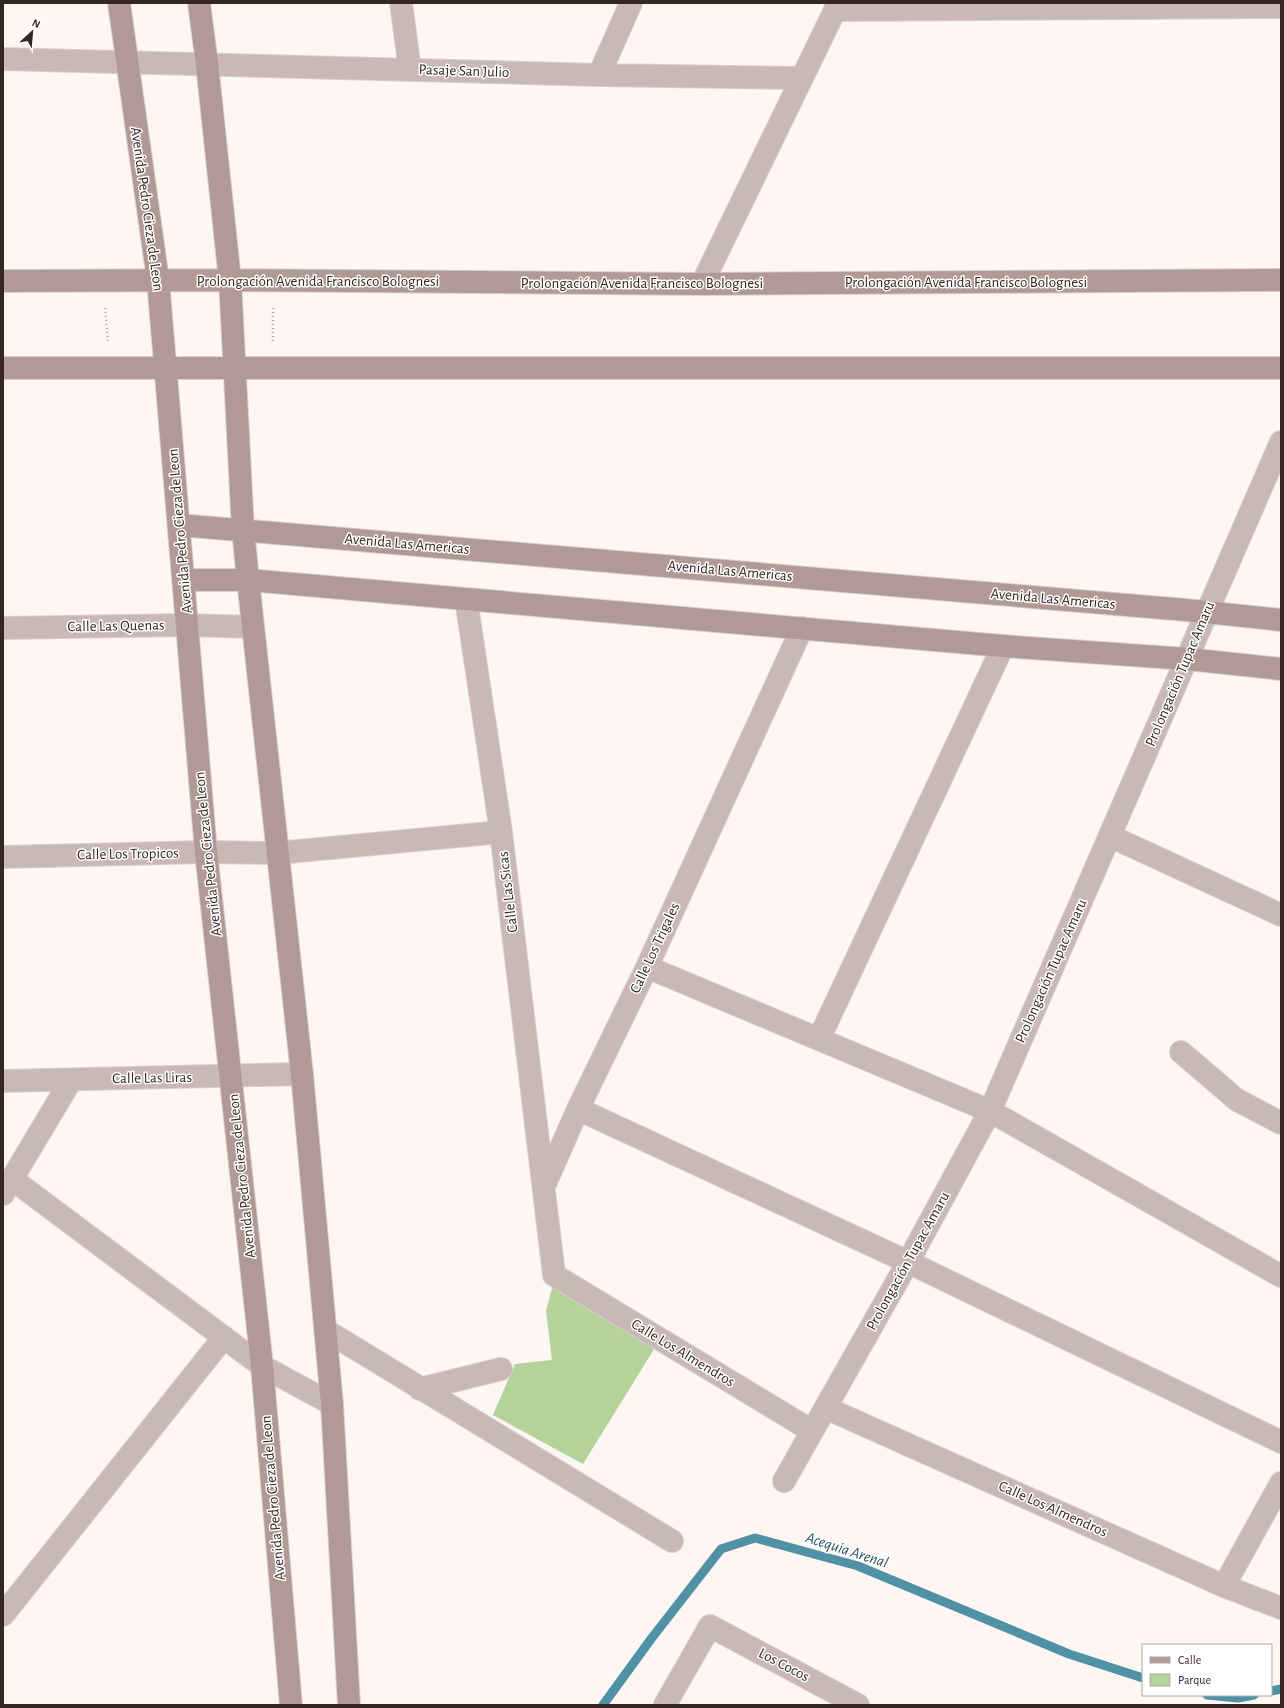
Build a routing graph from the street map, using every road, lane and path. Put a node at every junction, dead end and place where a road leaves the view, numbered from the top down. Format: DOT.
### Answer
graph roads {
  1 [pos="119,3"];
  2 [pos="199,3"];
  3 [pos="401,3"];
  4 [pos="631,3"];
  5 [pos="836,6"];
  6 [pos="1281,7"];
  7 [pos="3,58"];
  8 [pos="126,62"];
  9 [pos="207,64"];
  10 [pos="410,70"];
  11 [pos="599,75"];
  12 [pos="802,78"];
  13 [pos="158,280"];
  14 [pos="230,280"];
  15 [pos="1281,280"];
  16 [pos="3,281"];
  17 [pos="702,284"];
  18 [pos="273,301"];
  19 [pos="105,303"];
  20 [pos="108,342"];
  21 [pos="274,343"];
  22 [pos="166,367"];
  23 [pos="3,368"];
  24 [pos="234,368"];
  25 [pos="1281,368"];
  26 [pos="1281,442"];
  27 [pos="179,525"];
  28 [pos="243,530"];
  29 [pos="184,580"];
  30 [pos="248,580"];
  31 [pos="466,599"];
  32 [pos="1206,613"];
  33 [pos="1281,620"];
  34 [pos="187,625"];
  35 [pos="253,626"];
  36 [pos="3,628"];
  37 [pos="802,628"];
  38 [pos="1003,646"];
  39 [pos="1187,659"];
  40 [pos="1281,669"];
  41 [pos="501,832"];
  42 [pos="1110,836"];
  43 [pos="206,852"];
  44 [pos="278,853"];
  45 [pos="3,857"];
  46 [pos="1281,915"];
  47 [pos="647,967"];
  48 [pos="820,1039"];
  49 [pos="1182,1052"];
  50 [pos="302,1074"];
  51 [pos="231,1076"];
  52 [pos="72,1080"];
  53 [pos="3,1081"];
  54 [pos="578,1109"];
  55 [pos="990,1110"];
  56 [pos="1281,1123"];
  57 [pos="8,1186"];
  58 [pos="544,1186"];
  59 [pos="908,1262"];
  60 [pos="1281,1276"];
  61 [pos="325,1330"];
  62 [pos="224,1337"];
  63 [pos="262,1366"];
  64 [pos="501,1369"];
  65 [pos="420,1389"];
  66 [pos="332,1404"];
  67 [pos="826,1408"];
  68 [pos="812,1431"];
  69 [pos="1281,1442"];
  70 [pos="784,1481"];
  71 [pos="1281,1483"];
  72 [pos="672,1541"];
  73 [pos="1224,1586"];
  74 [pos="1281,1608"];
  75 [pos="3,1615"];
  76 [pos="291,1705"];
  77 [pos="349,1705"];
  78 [pos="665,1705"];
  79 [pos="858,1705"];
  1 -- 8 [label="street, Avenida Pedro Cieza de Leon"];
  2 -- 9 [label="street"];
  3 -- 10 [label="street"];
  4 -- 11 [label="street"];
  5 -- 6 [label="street"];
  5 -- 12 [label="street"];
  7 -- 8 [label="street, Pasaje San Julio"];
  8 -- 9 [label="street, Pasaje San Julio"];
  8 -- 13 [label="street, Avenida Pedro Cieza de Leon"];
  9 -- 10 [label="street, Pasaje San Julio"];
  9 -- 14 [label="street"];
  10 -- 11 [label="street, Pasaje San Julio"];
  11 -- 12 [label="street, Pasaje San Julio"];
  12 -- 17 [label="street"];
  13 -- 14 [label="street, Prolongación Avenida Francisco Bolognesi"];
  13 -- 16 [label="street, Prolongación Avenida Francisco Bolognesi"];
  13 -- 22 [label="street, Avenida Pedro Cieza de Leon"];
  14 -- 17 [label="street, Prolongación Avenida Francisco Bolognesi"];
  14 -- 24 [label="street"];
  15 -- 17 [label="street, Prolongación Avenida Francisco Bolognesi"];
  18 -- 21 [label="path"];
  19 -- 20 [label="path"];
  22 -- 23 [label="street"];
  22 -- 24 [label="street"];
  22 -- 27 [label="street, Avenida Pedro Cieza de Leon"];
  24 -- 25 [label="street"];
  24 -- 28 [label="street"];
  26 -- 32 [label="street, Prolongación Tupac Amaru"];
  27 -- 28 [label="street, Avenida Las Americas"];
  27 -- 29 [label="street, Avenida Pedro Cieza de Leon"];
  28 -- 30 [label="street"];
  28 -- 32 [label="street, Avenida Las Americas"];
  29 -- 30 [label="street"];
  29 -- 34 [label="street, Avenida Pedro Cieza de Leon"];
  30 -- 31 [label="street"];
  30 -- 35 [label="street"];
  31 -- 37 [label="street"];
  31 -- 41 [label="street, Calle Las Sicas"];
  32 -- 33 [label="street, Avenida Las Americas"];
  32 -- 39 [label="street, Prolongación Tupac Amaru"];
  34 -- 35 [label="street, Calle Las Quenas"];
  34 -- 36 [label="street, Calle Las Quenas"];
  34 -- 43 [label="street, Avenida Pedro Cieza de Leon"];
  35 -- 44 [label="street"];
  37 -- 38 [label="street"];
  37 -- 47 [label="street, Calle Los Trigales"];
  38 -- 39 [label="street"];
  38 -- 48 [label="street"];
  39 -- 40 [label="street"];
  39 -- 42 [label="street, Prolongación Tupac Amaru"];
  41 -- 44 [label="street, Calle Los Tropicos"];
  41 -- 58 [label="street, Calle Las Sicas"];
  42 -- 46 [label="street"];
  42 -- 55 [label="street, Prolongación Tupac Amaru"];
  43 -- 44 [label="street, Calle Los Tropicos"];
  43 -- 45 [label="street, Calle Los Tropicos"];
  43 -- 51 [label="street, Avenida Pedro Cieza de Leon"];
  44 -- 50 [label="street"];
  47 -- 48 [label="street"];
  47 -- 54 [label="street, Calle Los Trigales"];
  48 -- 55 [label="street"];
  49 -- 56 [label="street"];
  50 -- 51 [label="street, Calle Las Liras"];
  50 -- 61 [label="street"];
  51 -- 52 [label="street, Calle Las Liras"];
  51 -- 63 [label="street, Avenida Pedro Cieza de Leon"];
  52 -- 53 [label="street, Calle Las Liras"];
  52 -- 57 [label="street"];
  54 -- 58 [label="street, Calle Los Trigales"];
  54 -- 59 [label="street"];
  55 -- 59 [label="street, Prolongación Tupac Amaru"];
  55 -- 60 [label="street"];
  57 -- 62 [label="street"];
  58 -- 68 [label="street, Calle Los Almendros"];
  59 -- 67 [label="street, Prolongación Tupac Amaru"];
  59 -- 69 [label="street"];
  61 -- 65 [label="street"];
  61 -- 66 [label="street"];
  62 -- 63 [label="street"];
  62 -- 75 [label="street"];
  63 -- 66 [label="street"];
  63 -- 76 [label="street, Avenida Pedro Cieza de Leon"];
  64 -- 65 [label="street"];
  65 -- 72 [label="street"];
  66 -- 77 [label="street"];
  67 -- 68 [label="street, Prolongación Tupac Amaru"];
  67 -- 73 [label="street, Calle Los Almendros"];
  68 -- 70 [label="street, Prolongación Tupac Amaru"];
  71 -- 73 [label="street"];
  73 -- 74 [label="street, Calle Los Almendros"];
  78 -- 79 [label="street, Los Cocos"];
}
